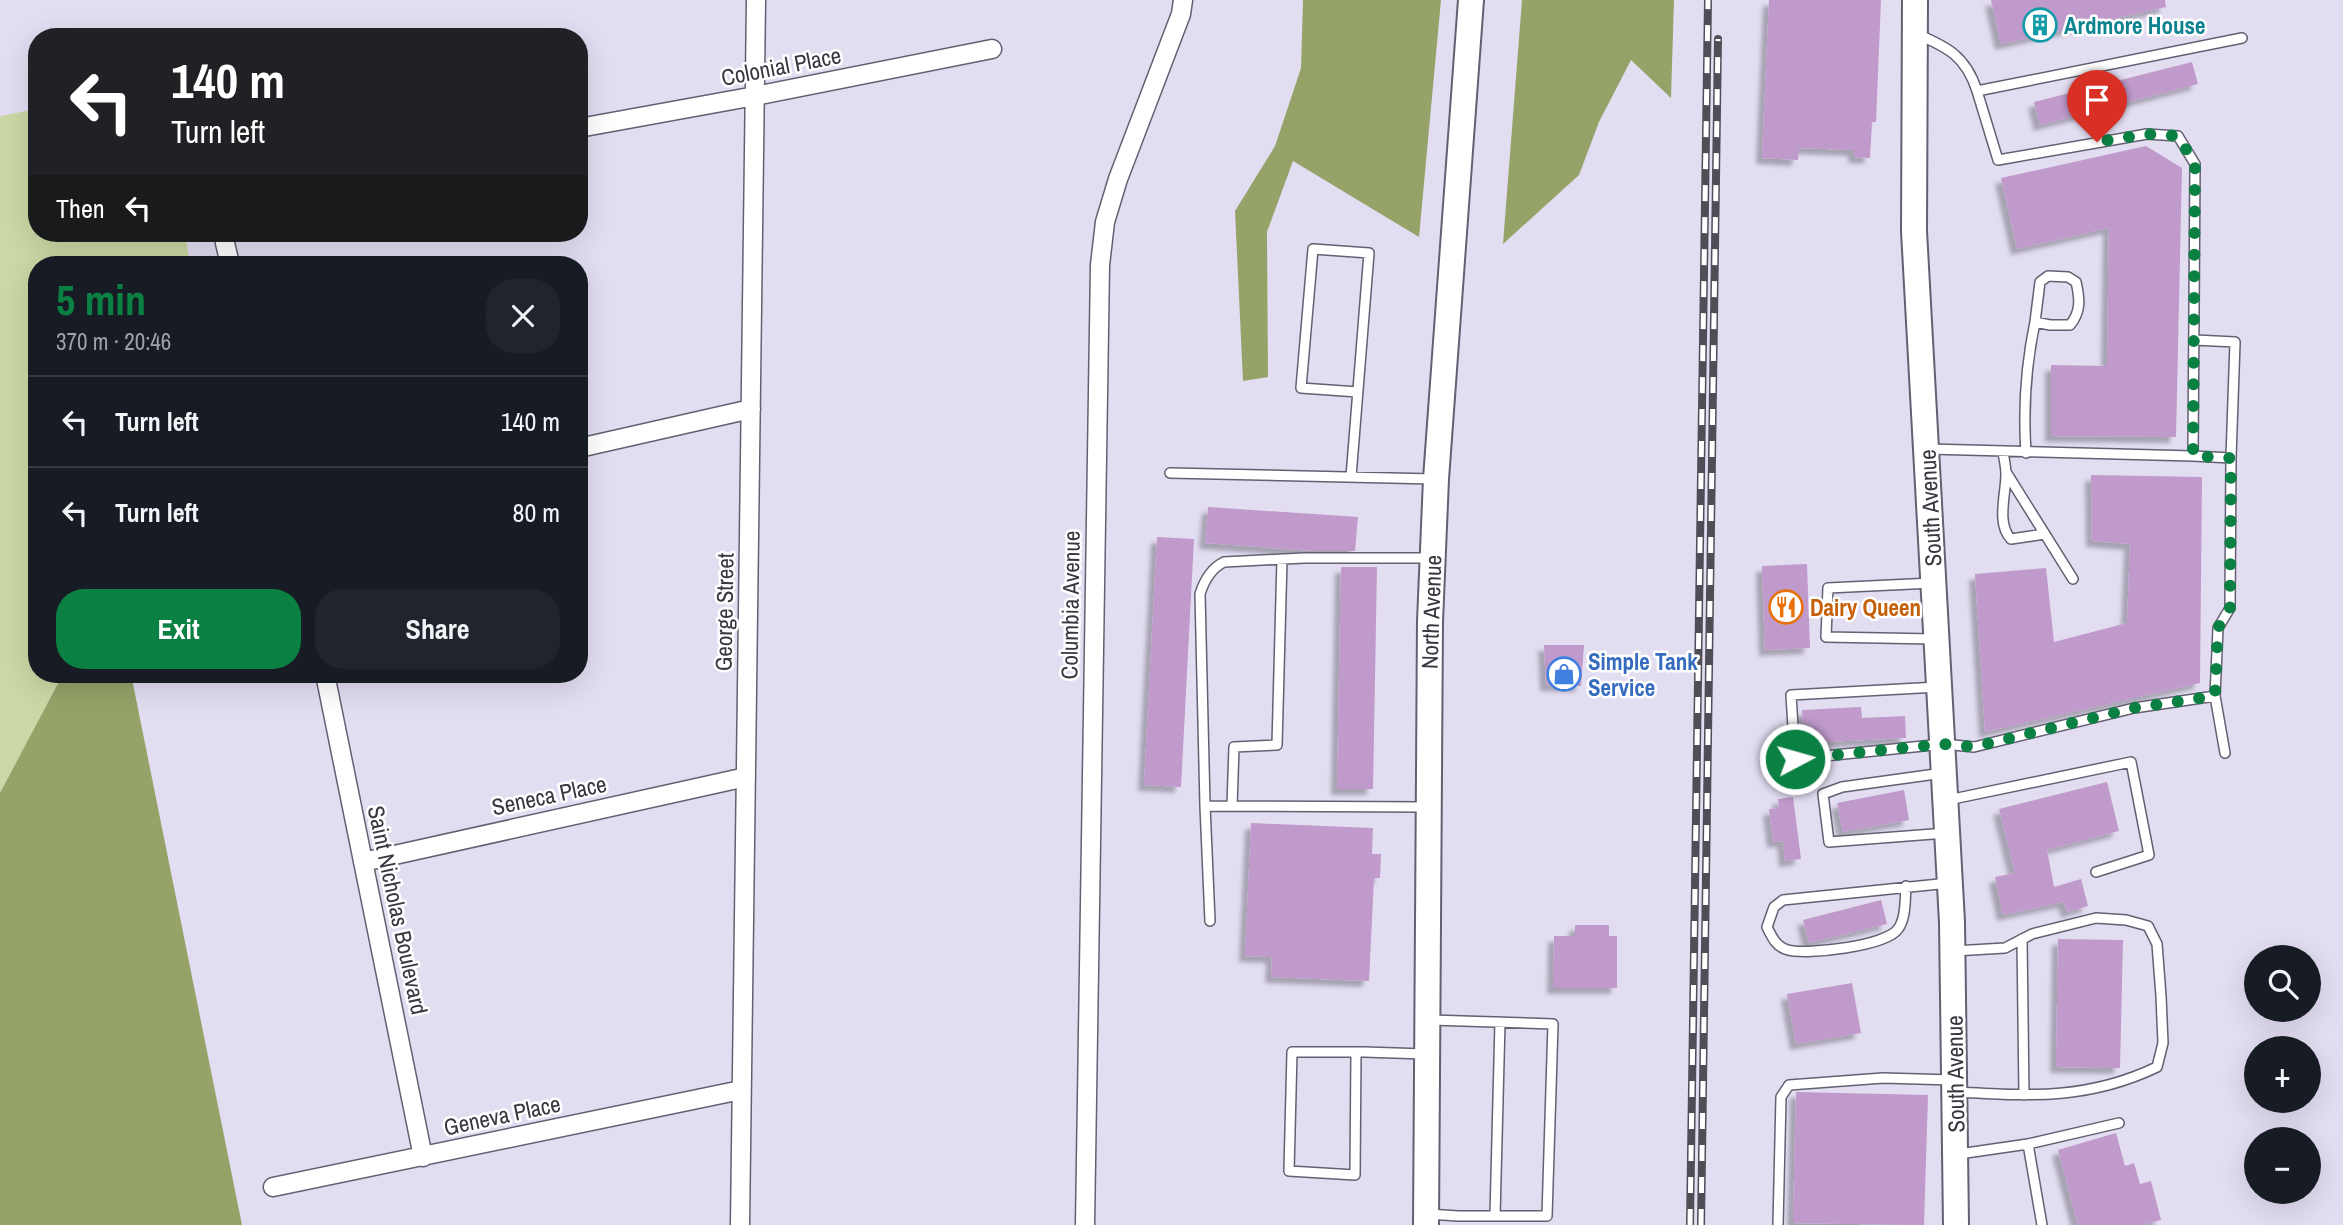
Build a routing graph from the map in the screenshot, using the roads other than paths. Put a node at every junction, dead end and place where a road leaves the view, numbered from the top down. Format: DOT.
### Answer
graph roads {
  1 [pos="756,0"];
  2 [pos="1183,0"];
  3 [pos="1471,0"];
  4 [pos="1915,0"];
  5 [pos="1915,34"];
  6 [pos="2242,38"];
  7 [pos="992,49"];
  8 [pos="1977,91"];
  9 [pos="755,96"];
  10 [pos="588,126"];
  11 [pos="2035,322"];
  12 [pos="2195,340"];
  13 [pos="1358,392"];
  14 [pos="751,409"];
  15 [pos="588,446"];
  16 [pos="1926,449"];
  17 [pos="2003,452"];
  18 [pos="2026,453"];
  19 [pos="2193,456"];
  20 [pos="2231,458"];
  21 [pos="2006,472"];
  22 [pos="1170,473"];
  23 [pos="1351,477"];
  24 [pos="1436,479"];
  25 [pos="2045,534"];
  26 [pos="1432,558"];
  27 [pos="1282,559"];
  28 [pos="2073,579"];
  29 [pos="1934,583"];
  30 [pos="1937,639"];
  31 [pos="327,683"];
  32 [pos="1940,687"];
  33 [pos="2215,696"];
  34 [pos="1943,744"];
  35 [pos="2225,753"];
  36 [pos="1944,773"];
  37 [pos="746,777"];
  38 [pos="1946,801"];
  39 [pos="1205,806"];
  40 [pos="1233,806"];
  41 [pos="1429,807"];
  42 [pos="1947,833"];
  43 [pos="363,862"];
  44 [pos="2096,872"];
  45 [pos="1950,883"];
  46 [pos="1906,887"];
  47 [pos="1210,921"];
  48 [pos="2022,939"];
  49 [pos="1953,951"];
  50 [pos="1427,1020"];
  51 [pos="1500,1022"];
  52 [pos="1356,1052"];
  53 [pos="1427,1055"];
  54 [pos="1955,1086"];
  55 [pos="741,1090"];
  56 [pos="2024,1095"];
  57 [pos="2119,1123"];
  58 [pos="2028,1144"];
  59 [pos="1956,1154"];
  60 [pos="423,1157"];
  61 [pos="273,1187"];
  62 [pos="1495,1216"];
  63 [pos="1426,1219"];
  64 [pos="740,1225"];
  65 [pos="1085,1225"];
  66 [pos="1778,1225"];
  67 [pos="1956,1225"];
  68 [pos="2042,1225"];
  1 -- 9 [label="street, George Street"];
  2 -- 65 [label="street, Columbia Avenue"];
  3 -- 24 [label="main road, North Avenue"];
  4 -- 5 [label="main road, South Avenue"];
  5 -- 8 [label="lane"];
  5 -- 16 [label="main road, South Avenue"];
  6 -- 8 [label="lane"];
  7 -- 9 [label="street, Colonial Place"];
  8 -- 12 [label="lane"];
  9 -- 10 [label="street, Colonial Place"];
  9 -- 14 [label="street, George Street"];
  11 -- 11 [label="lane"];
  11 -- 18 [label="lane"];
  12 -- 19 [label="lane"];
  12 -- 20 [label="lane"];
  13 -- 13 [label="lane"];
  13 -- 23 [label="lane"];
  14 -- 15 [label="street"];
  14 -- 37 [label="street, George Street"];
  16 -- 17 [label="lane"];
  16 -- 29 [label="main road, South Avenue"];
  17 -- 18 [label="lane"];
  17 -- 21 [label="lane"];
  18 -- 19 [label="lane"];
  19 -- 20 [label="lane"];
  20 -- 33 [label="lane"];
  21 -- 25 [label="lane"];
  21 -- 25 [label="lane"];
  22 -- 23 [label="lane"];
  23 -- 24 [label="lane"];
  24 -- 26 [label="main road, North Avenue"];
  25 -- 28 [label="lane"];
  26 -- 27 [label="lane"];
  26 -- 41 [label="main road, North Avenue"];
  27 -- 39 [label="lane"];
  27 -- 40 [label="lane"];
  29 -- 30 [label="main road, South Avenue"];
  29 -- 30 [label="lane"];
  30 -- 32 [label="main road, South Avenue"];
  31 -- 43 [label="street, Saint Nicholas Boulevard"];
  32 -- 34 [label="main road, South Avenue"];
  32 -- 34 [label="lane"];
  33 -- 34 [label="lane"];
  33 -- 35 [label="lane"];
  34 -- 36 [label="main road, South Avenue"];
  36 -- 38 [label="main road, South Avenue"];
  36 -- 42 [label="lane"];
  37 -- 43 [label="street, Seneca Place"];
  37 -- 55 [label="street, George Street"];
  38 -- 42 [label="main road, South Avenue"];
  38 -- 44 [label="lane"];
  39 -- 40 [label="lane"];
  39 -- 47 [label="lane"];
  40 -- 41 [label="lane"];
  41 -- 50 [label="main road, North Avenue"];
  42 -- 45 [label="main road, South Avenue"];
  43 -- 60 [label="street, Saint Nicholas Boulevard"];
  45 -- 46 [label="lane"];
  45 -- 49 [label="main road, South Avenue"];
  46 -- 46 [label="lane"];
  48 -- 49 [label="lane"];
  48 -- 56 [label="lane"];
  48 -- 56 [label="lane"];
  49 -- 54 [label="main road, South Avenue"];
  50 -- 51 [label="lane"];
  50 -- 53 [label="main road, North Avenue"];
  51 -- 62 [label="lane"];
  51 -- 62 [label="lane"];
  52 -- 52 [label="lane"];
  52 -- 53 [label="lane"];
  53 -- 63 [label="main road, North Avenue"];
  54 -- 56 [label="lane"];
  54 -- 59 [label="main road, South Avenue"];
  54 -- 66 [label="lane"];
  55 -- 60 [label="street, Geneva Place"];
  55 -- 64 [label="street, George Street"];
  57 -- 58 [label="lane"];
  58 -- 59 [label="lane"];
  58 -- 68 [label="lane"];
  59 -- 67 [label="main road, South Avenue"];
  60 -- 61 [label="street, Geneva Place"];
  62 -- 63 [label="lane"];
}
